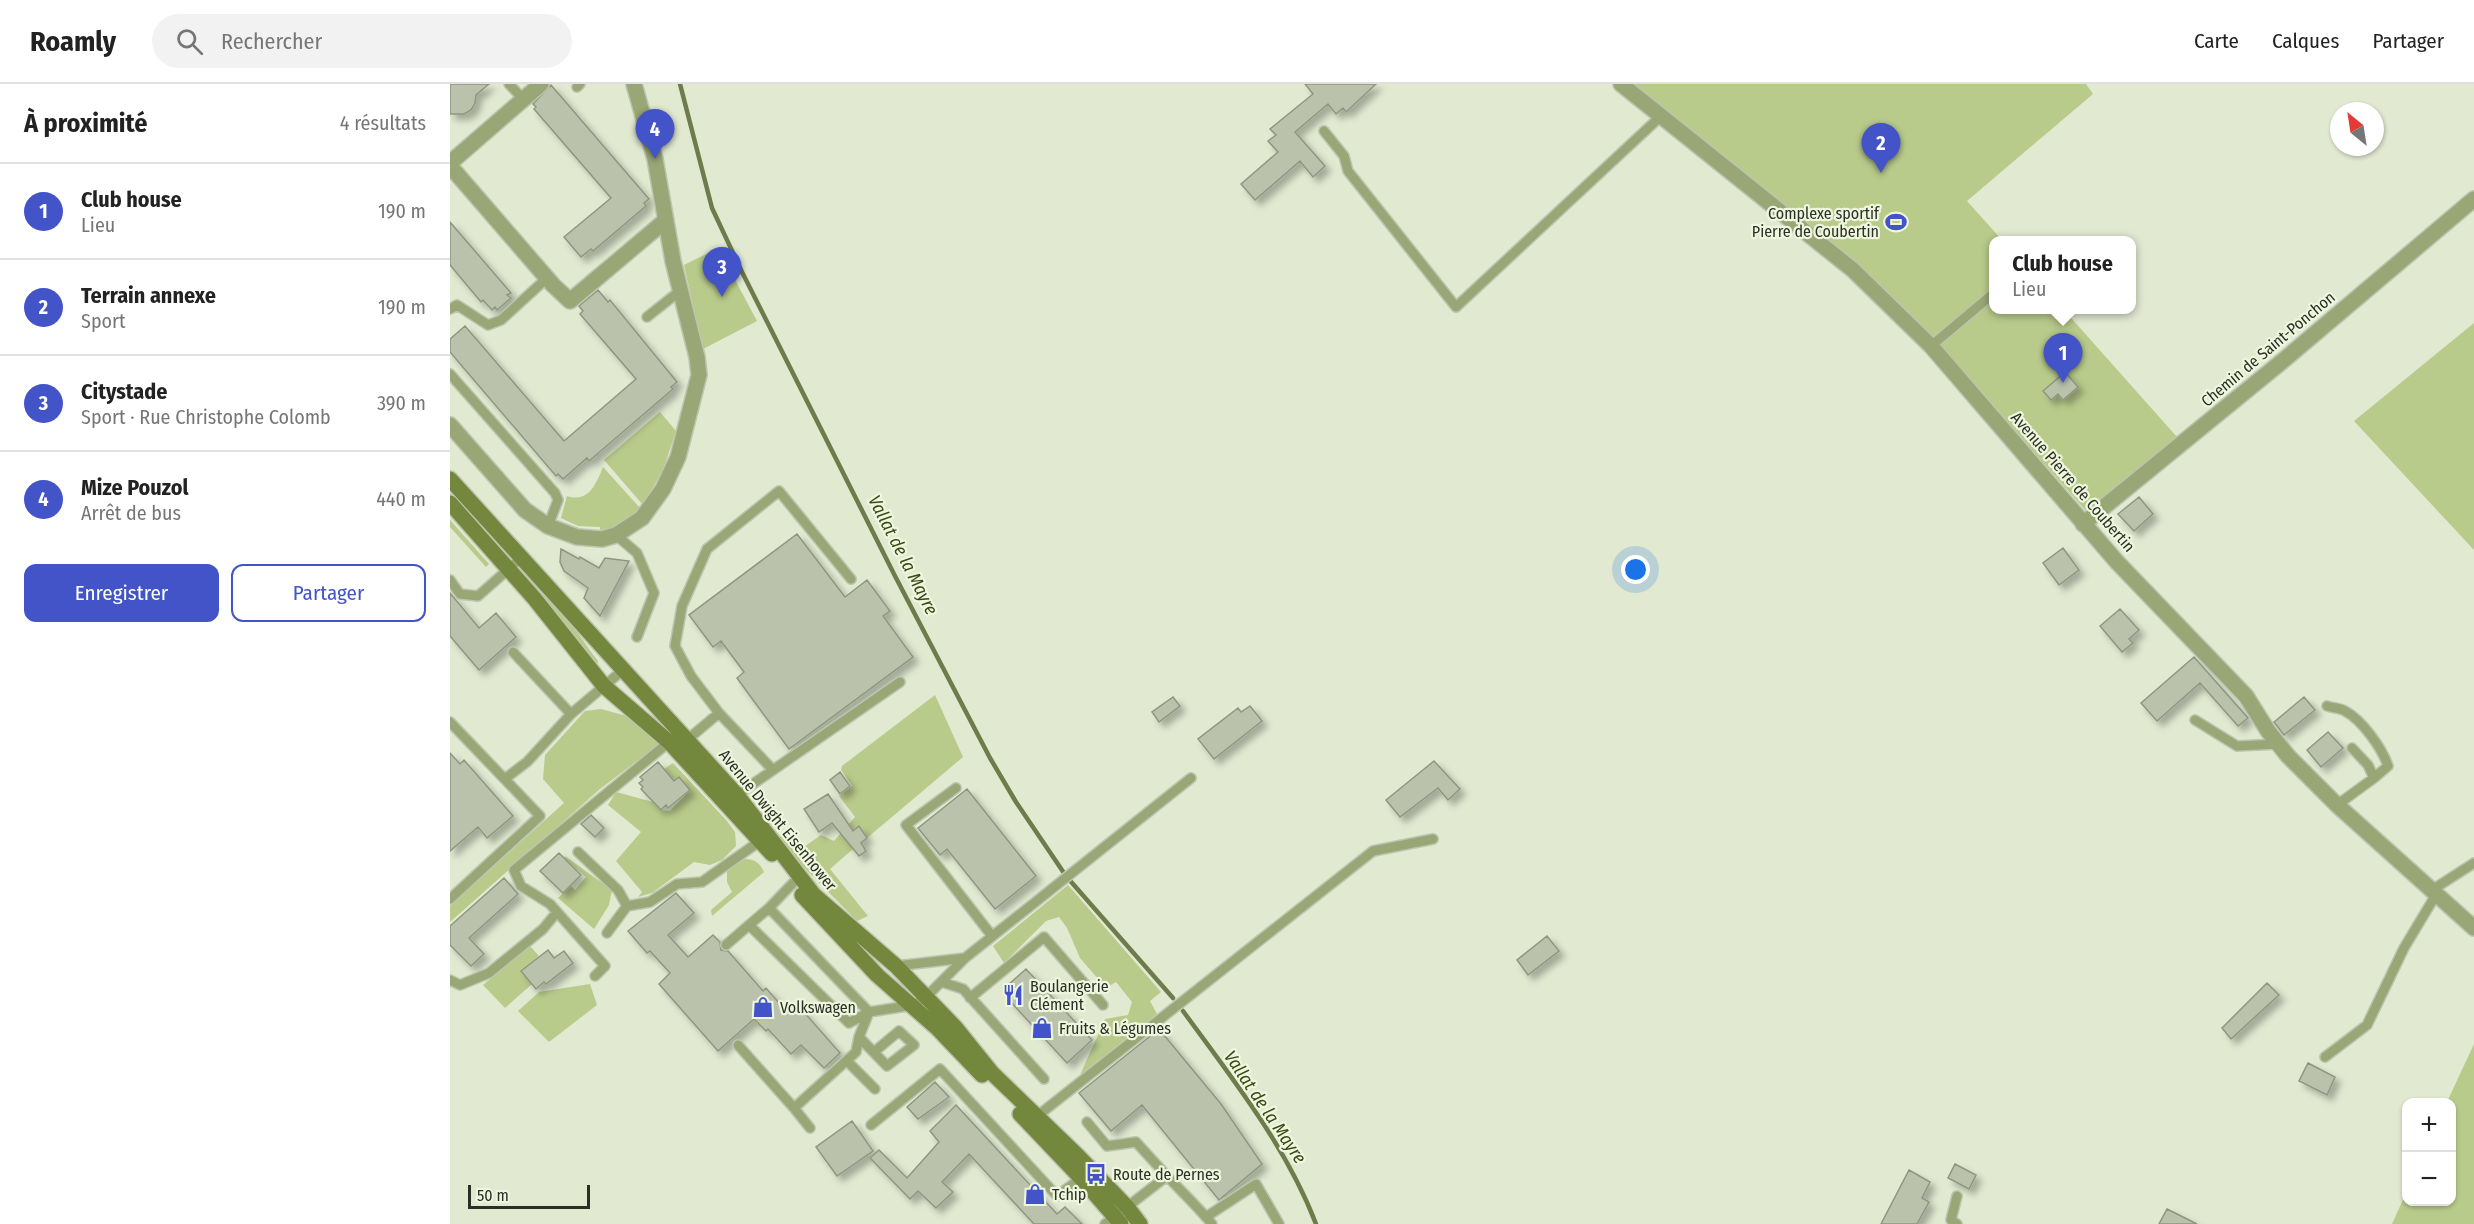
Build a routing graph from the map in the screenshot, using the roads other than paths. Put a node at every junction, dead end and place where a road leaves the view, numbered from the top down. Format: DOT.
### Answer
graph roads {
  1 [pos="508,84"];
  2 [pos="541,84"];
  3 [pos="634,84"];
  4 [pos="1621,84"];
  5 [pos="523,99"];
  6 [pos="1661,116"];
  7 [pos="1324,131"];
  8 [pos="450,164"];
  9 [pos="2473,202"];
  10 [pos="666,220"];
  11 [pos="547,278"];
  12 [pos="681,290"];
  13 [pos="1989,297"];
  14 [pos="450,309"];
  15 [pos="647,317"];
  16 [pos="1930,346"];
  17 [pos="450,374"];
  18 [pos="450,425"];
  19 [pos="450,479"];
  20 [pos="450,503"];
  21 [pos="2083,524"];
  22 [pos="548,526"];
  23 [pos="616,535"];
  24 [pos="521,558"];
  25 [pos="508,569"];
  26 [pos="850,579"];
  27 [pos="450,580"];
  28 [pos="637,637"];
  29 [pos="513,652"];
  30 [pos="623,670"];
  31 [pos="900,682"];
  32 [pos="604,686"];
  33 [pos="2327,706"];
  34 [pos="719,713"];
  35 [pos="571,714"];
  36 [pos="2195,720"];
  37 [pos="450,722"];
  38 [pos="687,740"];
  39 [pos="669,742"];
  40 [pos="2279,744"];
  41 [pos="2352,748"];
  42 [pos="773,770"];
  43 [pos="506,778"];
  44 [pos="1191,778"];
  45 [pos="2374,778"];
  46 [pos="956,788"];
  47 [pos="737,795"];
  48 [pos="2337,805"];
  49 [pos="1433,839"];
  50 [pos="760,841"];
  51 [pos="578,852"];
  52 [pos="2474,862"];
  53 [pos="793,883"];
  54 [pos="2432,890"];
  55 [pos="450,899"];
  56 [pos="627,906"];
  57 [pos="769,908"];
  58 [pos="557,912"];
  59 [pos="749,925"];
  60 [pos="2474,928"];
  61 [pos="607,933"];
  62 [pos="992,936"];
  63 [pos="726,945"];
  64 [pos="965,958"];
  65 [pos="896,966"];
  66 [pos="595,976"];
  67 [pos="450,980"];
  68 [pos="942,982"];
  69 [pos="970,998"];
  70 [pos="920,1001"];
  71 [pos="1103,1005"];
  72 [pos="869,1012"];
  73 [pos="859,1037"];
  74 [pos="738,1045"];
  75 [pos="874,1052"];
  76 [pos="2325,1057"];
  77 [pos="847,1061"];
  78 [pos="1044,1079"];
  79 [pos="875,1089"];
  80 [pos="794,1108"];
  81 [pos="1036,1117"];
  82 [pos="1087,1122"];
  83 [pos="871,1125"];
  84 [pos="810,1128"];
  85 [pos="1167,1176"];
  86 [pos="1081,1178"];
  87 [pos="1957,1196"];
  88 [pos="1117,1218"];
  89 [pos="1209,1220"];
  90 [pos="1140,1224"];
  91 [pos="1279,1224"];
  92 [pos="1957,1224"];
  1 -- 5 [label="lane"];
  2 -- 5 [label="street"];
  3 -- 10 [label="street"];
  4 -- 6 [label="street, Avenue Pierre de Coubertin"];
  5 -- 8 [label="street"];
  6 -- 7 [label="lane"];
  6 -- 16 [label="street, Avenue Pierre de Coubertin"];
  8 -- 11 [label="street"];
  9 -- 21 [label="street, Chemin de Saint-Ponchon"];
  10 -- 11 [label="street"];
  10 -- 12 [label="street"];
  11 -- 14 [label="lane"];
  12 -- 15 [label="lane"];
  12 -- 23 [label="street"];
  13 -- 16 [label="lane"];
  16 -- 21 [label="street, Avenue Pierre de Coubertin"];
  17 -- 22 [label="lane"];
  18 -- 22 [label="street"];
  19 -- 24 [label="main road, Avenue Dwight Eisenhower"];
  20 -- 25 [label="main road, Avenue Dwight Eisenhower"];
  21 -- 40 [label="street, Avenue Pierre de Coubertin"];
  22 -- 23 [label="street"];
  23 -- 28 [label="lane"];
  24 -- 25 [label="lane"];
  24 -- 30 [label="main road, Avenue Dwight Eisenhower"];
  25 -- 27 [label="lane"];
  25 -- 32 [label="main road, Avenue Dwight Eisenhower"];
  26 -- 34 [label="lane"];
  29 -- 35 [label="lane"];
  30 -- 32 [label="lane"];
  30 -- 38 [label="main road, Avenue Dwight Eisenhower"];
  31 -- 42 [label="lane"];
  32 -- 35 [label="lane"];
  32 -- 39 [label="main road, Avenue Dwight Eisenhower"];
  33 -- 45 [label="lane"];
  34 -- 38 [label="lane"];
  34 -- 42 [label="lane"];
  35 -- 43 [label="lane"];
  36 -- 40 [label="lane"];
  37 -- 43 [label="lane"];
  38 -- 47 [label="main road, Avenue Dwight Eisenhower"];
  39 -- 50 [label="main road, Avenue Dwight Eisenhower"];
  39 -- 58 [label="lane"];
  40 -- 48 [label="street, Avenue Pierre de Coubertin"];
  41 -- 45 [label="lane"];
  42 -- 47 [label="lane"];
  43 -- 55 [label="lane"];
  44 -- 62 [label="lane"];
  45 -- 48 [label="lane"];
  46 -- 62 [label="lane"];
  47 -- 65 [label="main road, Avenue Dwight Eisenhower"];
  48 -- 54 [label="street, Avenue Pierre de Coubertin"];
  49 -- 81 [label="lane"];
  50 -- 53 [label="main road, Avenue Dwight Eisenhower"];
  50 -- 56 [label="lane"];
  51 -- 56 [label="lane"];
  52 -- 54 [label="lane"];
  53 -- 57 [label="lane"];
  53 -- 70 [label="main road, Avenue Dwight Eisenhower"];
  54 -- 60 [label="street, Avenue Pierre de Coubertin"];
  54 -- 76 [label="lane"];
  56 -- 61 [label="lane"];
  57 -- 59 [label="lane"];
  57 -- 72 [label="lane"];
  58 -- 66 [label="lane"];
  58 -- 67 [label="lane"];
  59 -- 63 [label="lane"];
  59 -- 72 [label="lane"];
  62 -- 64 [label="lane"];
  64 -- 65 [label="lane"];
  64 -- 68 [label="lane"];
  65 -- 70 [label="main road, Avenue Dwight Eisenhower"];
  68 -- 69 [label="lane"];
  68 -- 70 [label="lane"];
  69 -- 71 [label="lane"];
  69 -- 78 [label="lane"];
  70 -- 72 [label="lane"];
  70 -- 81 [label="main road, Avenue Dwight Eisenhower"];
  70 -- 86 [label="main road, Avenue Dwight Eisenhower"];
  72 -- 73 [label="lane"];
  73 -- 75 [label="lane"];
  73 -- 77 [label="lane"];
  74 -- 80 [label="lane"];
  77 -- 79 [label="lane"];
  77 -- 80 [label="lane"];
  80 -- 84 [label="lane"];
  81 -- 88 [label="main road, Avenue Dwight Eisenhower"];
  82 -- 85 [label="lane"];
  83 -- 86 [label="lane"];
  85 -- 88 [label="lane"];
  85 -- 89 [label="lane"];
  86 -- 88 [label="main road, Avenue Dwight Eisenhower"];
  87 -- 92 [label="lane"];
  88 -- 90 [label="main road, Avenue Dwight Eisenhower"];
  89 -- 91 [label="lane"];
}
